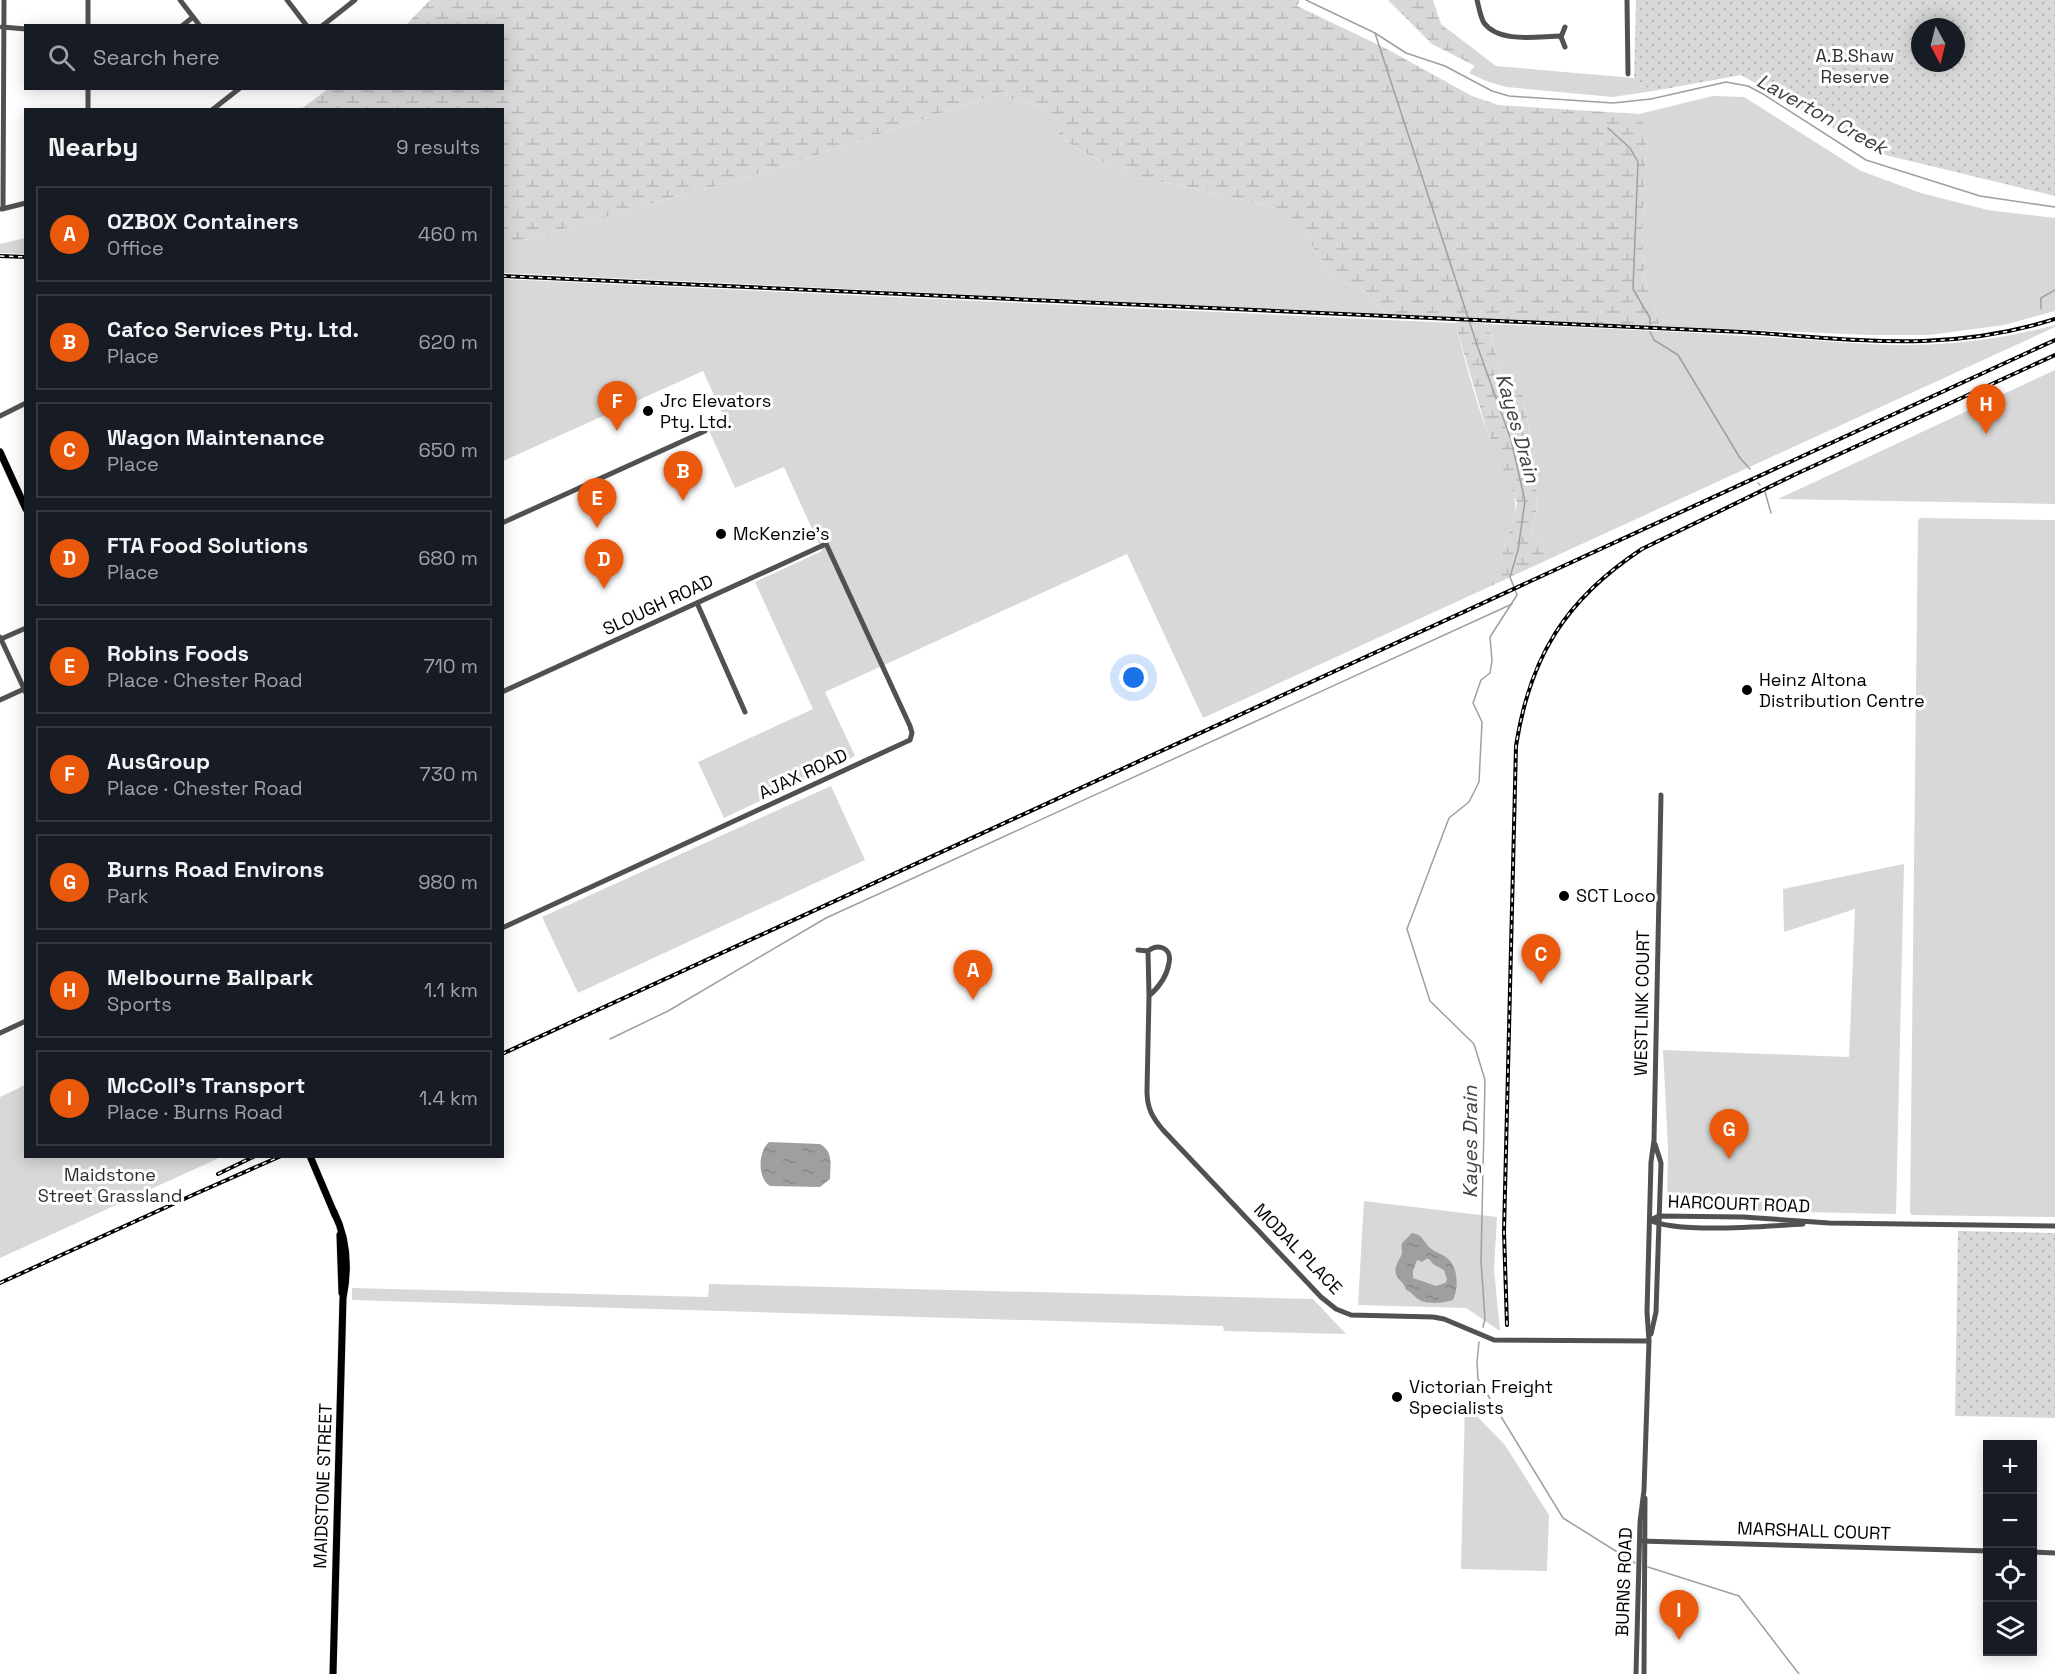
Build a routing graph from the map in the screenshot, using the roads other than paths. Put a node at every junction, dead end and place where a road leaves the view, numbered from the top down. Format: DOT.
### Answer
graph roads {
  1 [pos="4,0"];
  2 [pos="88,0"];
  3 [pos="180,0"];
  4 [pos="287,0"];
  5 [pos="355,0"];
  6 [pos="1477,0"];
  7 [pos="1627,0"];
  8 [pos="194,17"];
  9 [pos="88,24"];
  10 [pos="185,24"];
  11 [pos="199,24"];
  12 [pos="305,24"];
  13 [pos="325,24"];
  14 [pos="2,27"];
  15 [pos="1565,27"];
  16 [pos="24,29"];
  17 [pos="1562,36"];
  18 [pos="1565,47"];
  19 [pos="1628,74"];
  20 [pos="88,90"];
  21 [pos="237,90"];
  22 [pos="88,108"];
  23 [pos="215,108"];
  24 [pos="24,203"];
  25 [pos="1,209"];
  26 [pos="24,404"];
  27 [pos="2,413"];
  28 [pos="705,431"];
  29 [pos="0,454"];
  30 [pos="24,505"];
  31 [pos="504,522"];
  32 [pos="822,535"];
  33 [pos="826,544"];
  34 [pos="697,603"];
  35 [pos="24,629"];
  36 [pos="1,638"];
  37 [pos="24,689"];
  38 [pos="24,691"];
  39 [pos="504,691"];
  40 [pos="0,700"];
  41 [pos="744,711"];
  42 [pos="1661,795"];
  43 [pos="504,927"];
  44 [pos="1138,950"];
  45 [pos="1148,951"];
  46 [pos="1149,996"];
  47 [pos="24,1022"];
  48 [pos="0,1033"];
  49 [pos="1654,1140"];
  50 [pos="311,1158"];
  51 [pos="1659,1216"];
  52 [pos="1650,1220"];
  53 [pos="1829,1222"];
  54 [pos="1659,1225"];
  55 [pos="2055,1226"];
  56 [pos="1649,1341"];
  57 [pos="1643,1541"];
  58 [pos="1983,1551"];
  59 [pos="2037,1552"];
  60 [pos="2055,1552"];
  61 [pos="1640,1658"];
  62 [pos="333,1674"];
  63 [pos="1636,1674"];
  64 [pos="1644,1674"];
  1 -- 14 [label="street"];
  2 -- 9 [label="street"];
  3 -- 8 [label="street"];
  4 -- 12 [label="street"];
  5 -- 13 [label="street"];
  6 -- 17 [label="street"];
  7 -- 19 [label="street"];
  8 -- 10 [label="street"];
  8 -- 11 [label="street"];
  14 -- 16 [label="street"];
  14 -- 25 [label="street"];
  15 -- 17 [label="street"];
  17 -- 18 [label="street"];
  20 -- 22 [label="street"];
  21 -- 23 [label="street"];
  24 -- 25 [label="street"];
  26 -- 27 [label="street"];
  28 -- 31 [label="street"];
  29 -- 30 [label="main road"];
  32 -- 33 [label="street, AJAX ROAD"];
  33 -- 34 [label="street, SLOUGH ROAD"];
  33 -- 43 [label="street, AJAX ROAD"];
  34 -- 39 [label="street, SLOUGH ROAD"];
  34 -- 41 [label="street"];
  35 -- 36 [label="street"];
  36 -- 37 [label="street"];
  38 -- 40 [label="street"];
  42 -- 49 [label="street, WESTLINK COURT"];
  44 -- 45 [label="street"];
  45 -- 46 [label="street, MODAL PLACE"];
  45 -- 46 [label="street"];
  46 -- 56 [label="street, MODAL PLACE"];
  47 -- 48 [label="street"];
  49 -- 51 [label="street, WESTLINK COURT"];
  49 -- 52 [label="street, WESTLINK COURT"];
  50 -- 62 [label="main road, MAIDSTONE STREET"];
  51 -- 52 [label="street, HARCOURT ROAD"];
  51 -- 53 [label="street, HARCOURT ROAD"];
  51 -- 54 [label="street, BURNS ROAD"];
  52 -- 54 [label="street, HARCOURT ROAD"];
  52 -- 56 [label="street, BURNS ROAD"];
  53 -- 54 [label="street, HARCOURT ROAD"];
  53 -- 55 [label="street, HARCOURT ROAD"];
  54 -- 56 [label="street, BURNS ROAD"];
  56 -- 57 [label="street, BURNS ROAD"];
  57 -- 58 [label="street, MARSHALL COURT"];
  57 -- 61 [label="street, BURNS ROAD"];
  59 -- 60 [label="street"];
  61 -- 63 [label="street, BURNS ROAD"];
  61 -- 64 [label="street, BURNS ROAD"];
}
